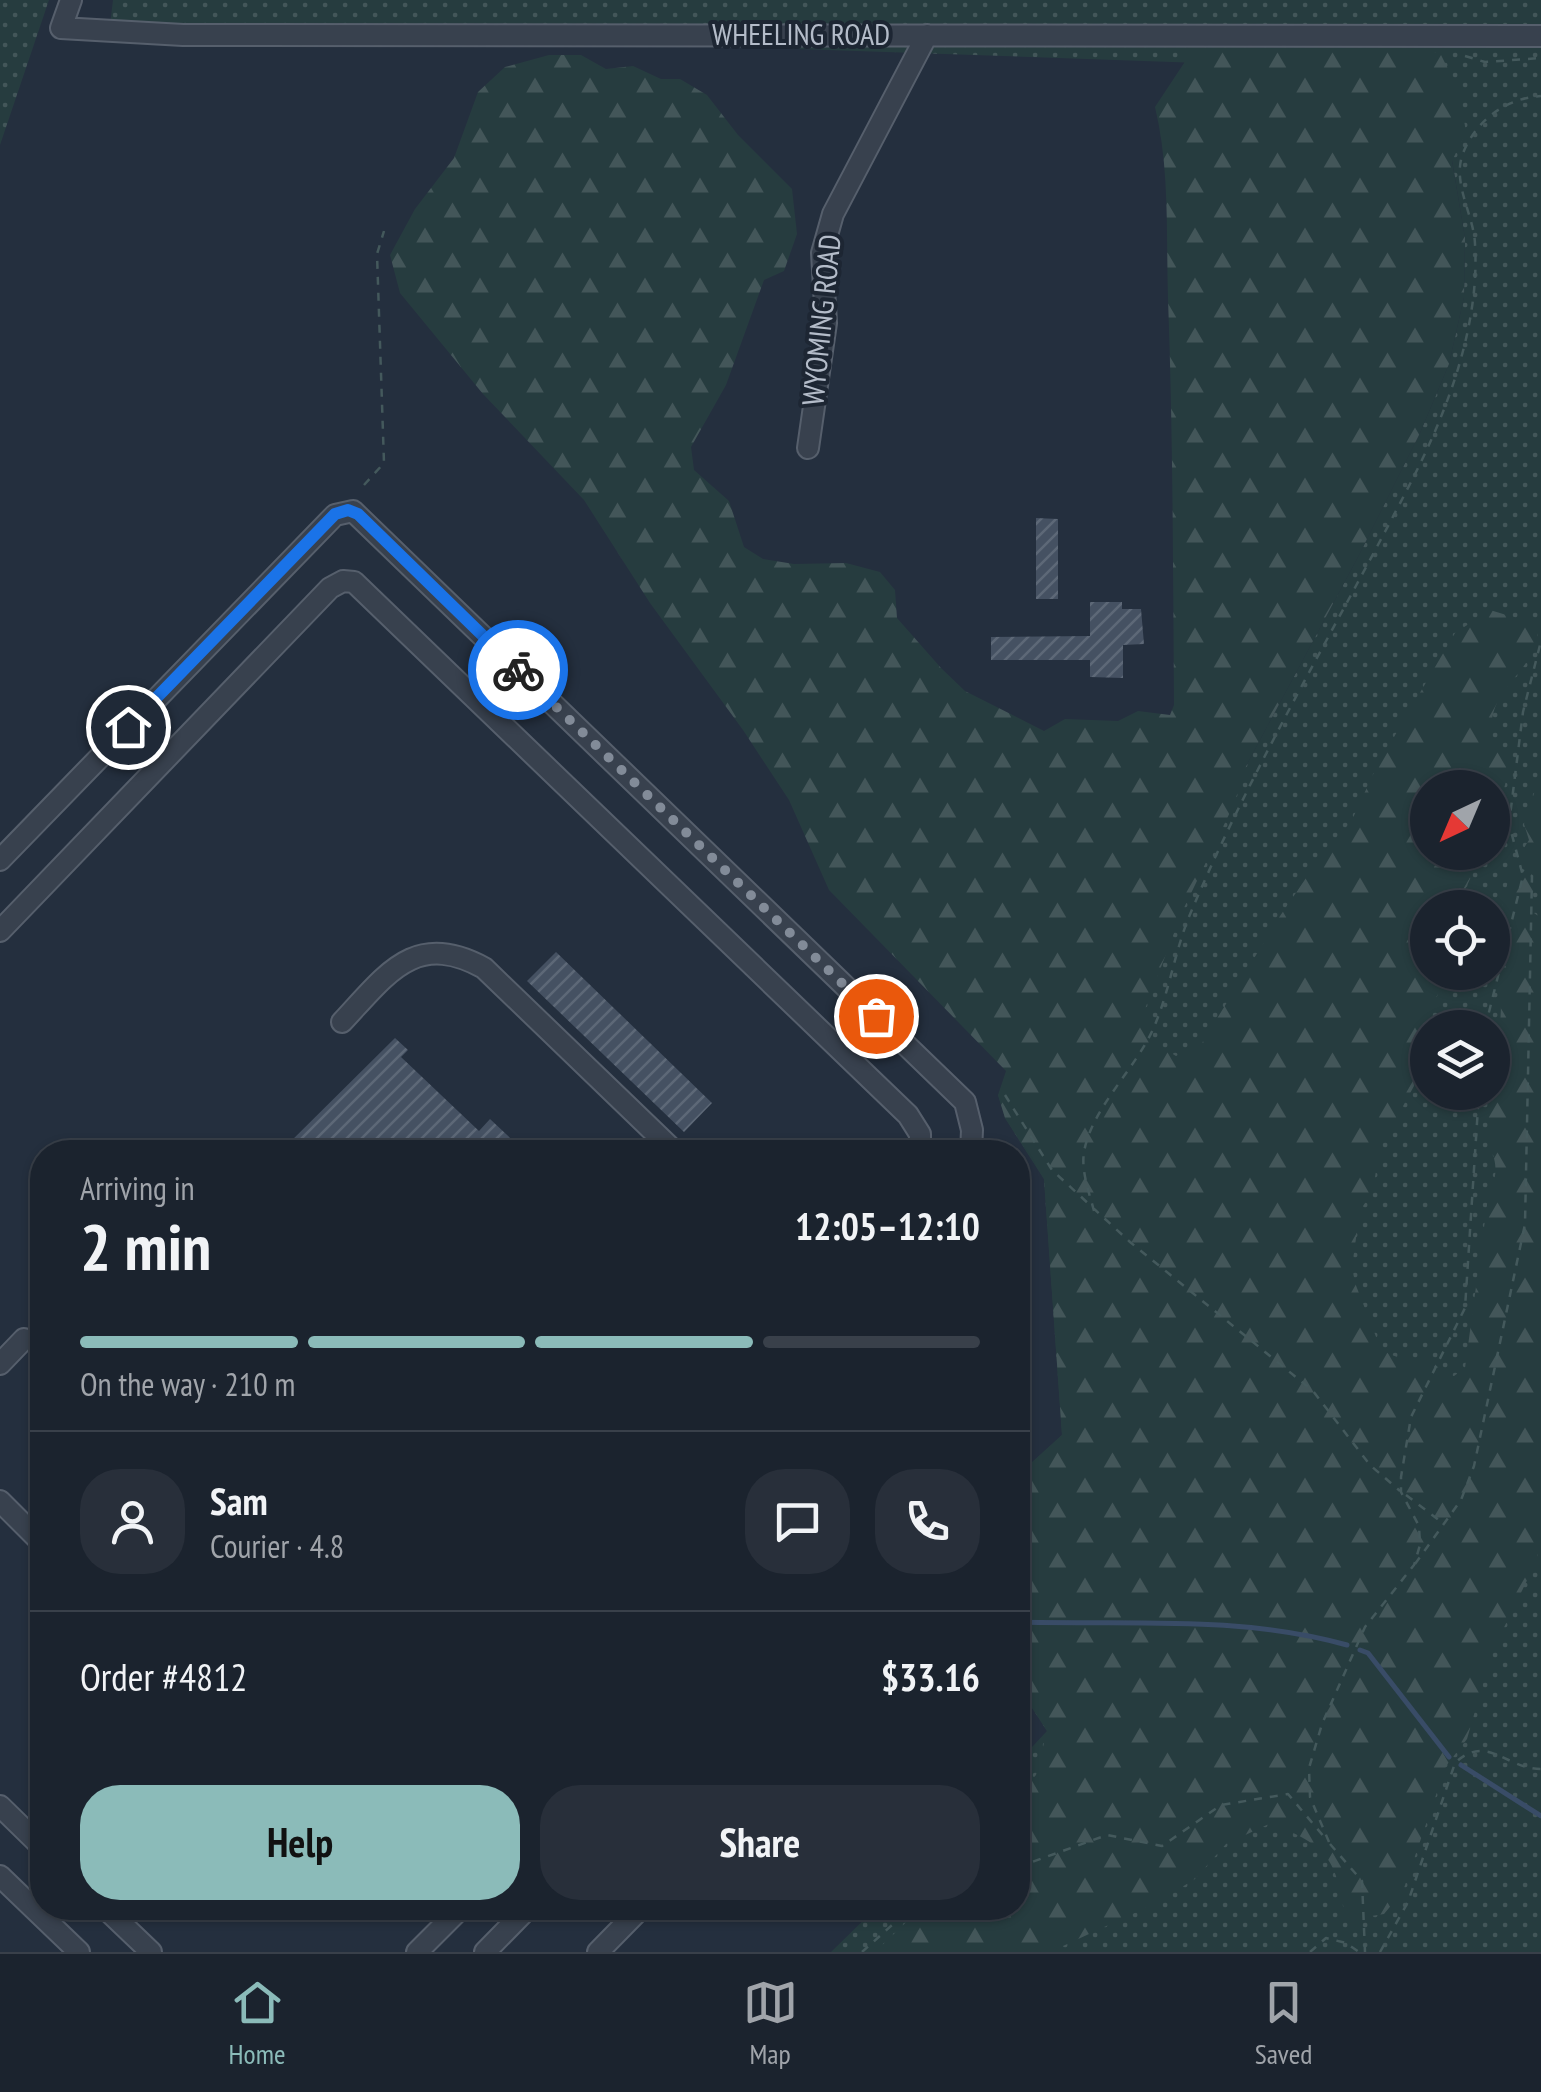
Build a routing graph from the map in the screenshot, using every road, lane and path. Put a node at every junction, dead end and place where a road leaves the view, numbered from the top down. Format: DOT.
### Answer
graph roads {
  1 [pos="71,0"];
  2 [pos="927,34"];
  3 [pos="1541,36"];
  4 [pos="1463,56"];
  5 [pos="1541,58"];
  6 [pos="1541,96"];
  7 [pos="384,230"];
  8 [pos="808,448"];
  9 [pos="364,485"];
  10 [pos="1541,641"];
  11 [pos="0,860"];
  12 [pos="1522,870"];
  13 [pos="1541,875"];
  14 [pos="1532,876"];
  15 [pos="0,931"];
  16 [pos="1489,1010"];
  17 [pos="342,1022"];
  18 [pos="1005,1094"];
  19 [pos="1478,1110"];
  20 [pos="663,1140"];
  21 [pos="920,1140"];
  22 [pos="972,1140"];
  23 [pos="1030,1140"];
  24 [pos="1030,1141"];
  25 [pos="1094,1211"];
  26 [pos="24,1339"];
  27 [pos="0,1364"];
  28 [pos="1401,1492"];
  29 [pos="0,1501"];
  30 [pos="1445,1524"];
  31 [pos="30,1531"];
  32 [pos="1414,1565"];
  33 [pos="1541,1769"];
  34 [pos="0,1806"];
  35 [pos="30,1835"];
  36 [pos="1329,1842"];
  37 [pos="1030,1863"];
  38 [pos="0,1876"];
  39 [pos="30,1905"];
  40 [pos="46,1920"];
  41 [pos="118,1920"];
  42 [pos="449,1920"];
  43 [pos="516,1920"];
  44 [pos="632,1920"];
  45 [pos="898,1920"];
  46 [pos="609,1949"];
  47 [pos="79,1952"];
  48 [pos="151,1952"];
  49 [pos="418,1952"];
  50 [pos="484,1952"];
  51 [pos="862,1952"];
  52 [pos="1310,1952"];
  53 [pos="1359,1952"];
  54 [pos="1366,1952"];
  55 [pos="1380,1952"];
  1 -- 2 [label="street, WHEELING ROAD"];
  2 -- 3 [label="street, WHEELING ROAD"];
  2 -- 8 [label="street, WYOMING ROAD"];
  4 -- 5 [label="path"];
  6 -- 25 [label="path"];
  7 -- 9 [label="path"];
  10 -- 12 [label="path"];
  11 -- 22 [label="street"];
  12 -- 14 [label="path"];
  12 -- 16 [label="path"];
  13 -- 14 [label="path"];
  14 -- 30 [label="path"];
  15 -- 21 [label="street"];
  17 -- 20 [label="street"];
  18 -- 23 [label="path"];
  19 -- 28 [label="path"];
  24 -- 25 [label="path"];
  25 -- 28 [label="path"];
  26 -- 27 [label="street"];
  28 -- 30 [label="path"];
  28 -- 32 [label="path"];
  29 -- 31 [label="street"];
  30 -- 32 [label="path"];
  32 -- 36 [label="path"];
  33 -- 55 [label="path"];
  34 -- 35 [label="street"];
  36 -- 37 [label="path"];
  36 -- 54 [label="path"];
  38 -- 39 [label="street"];
  40 -- 47 [label="street"];
  41 -- 48 [label="street"];
  42 -- 49 [label="street"];
  43 -- 50 [label="street"];
  44 -- 46 [label="street"];
  45 -- 51 [label="path"];
  52 -- 53 [label="path"];
}
